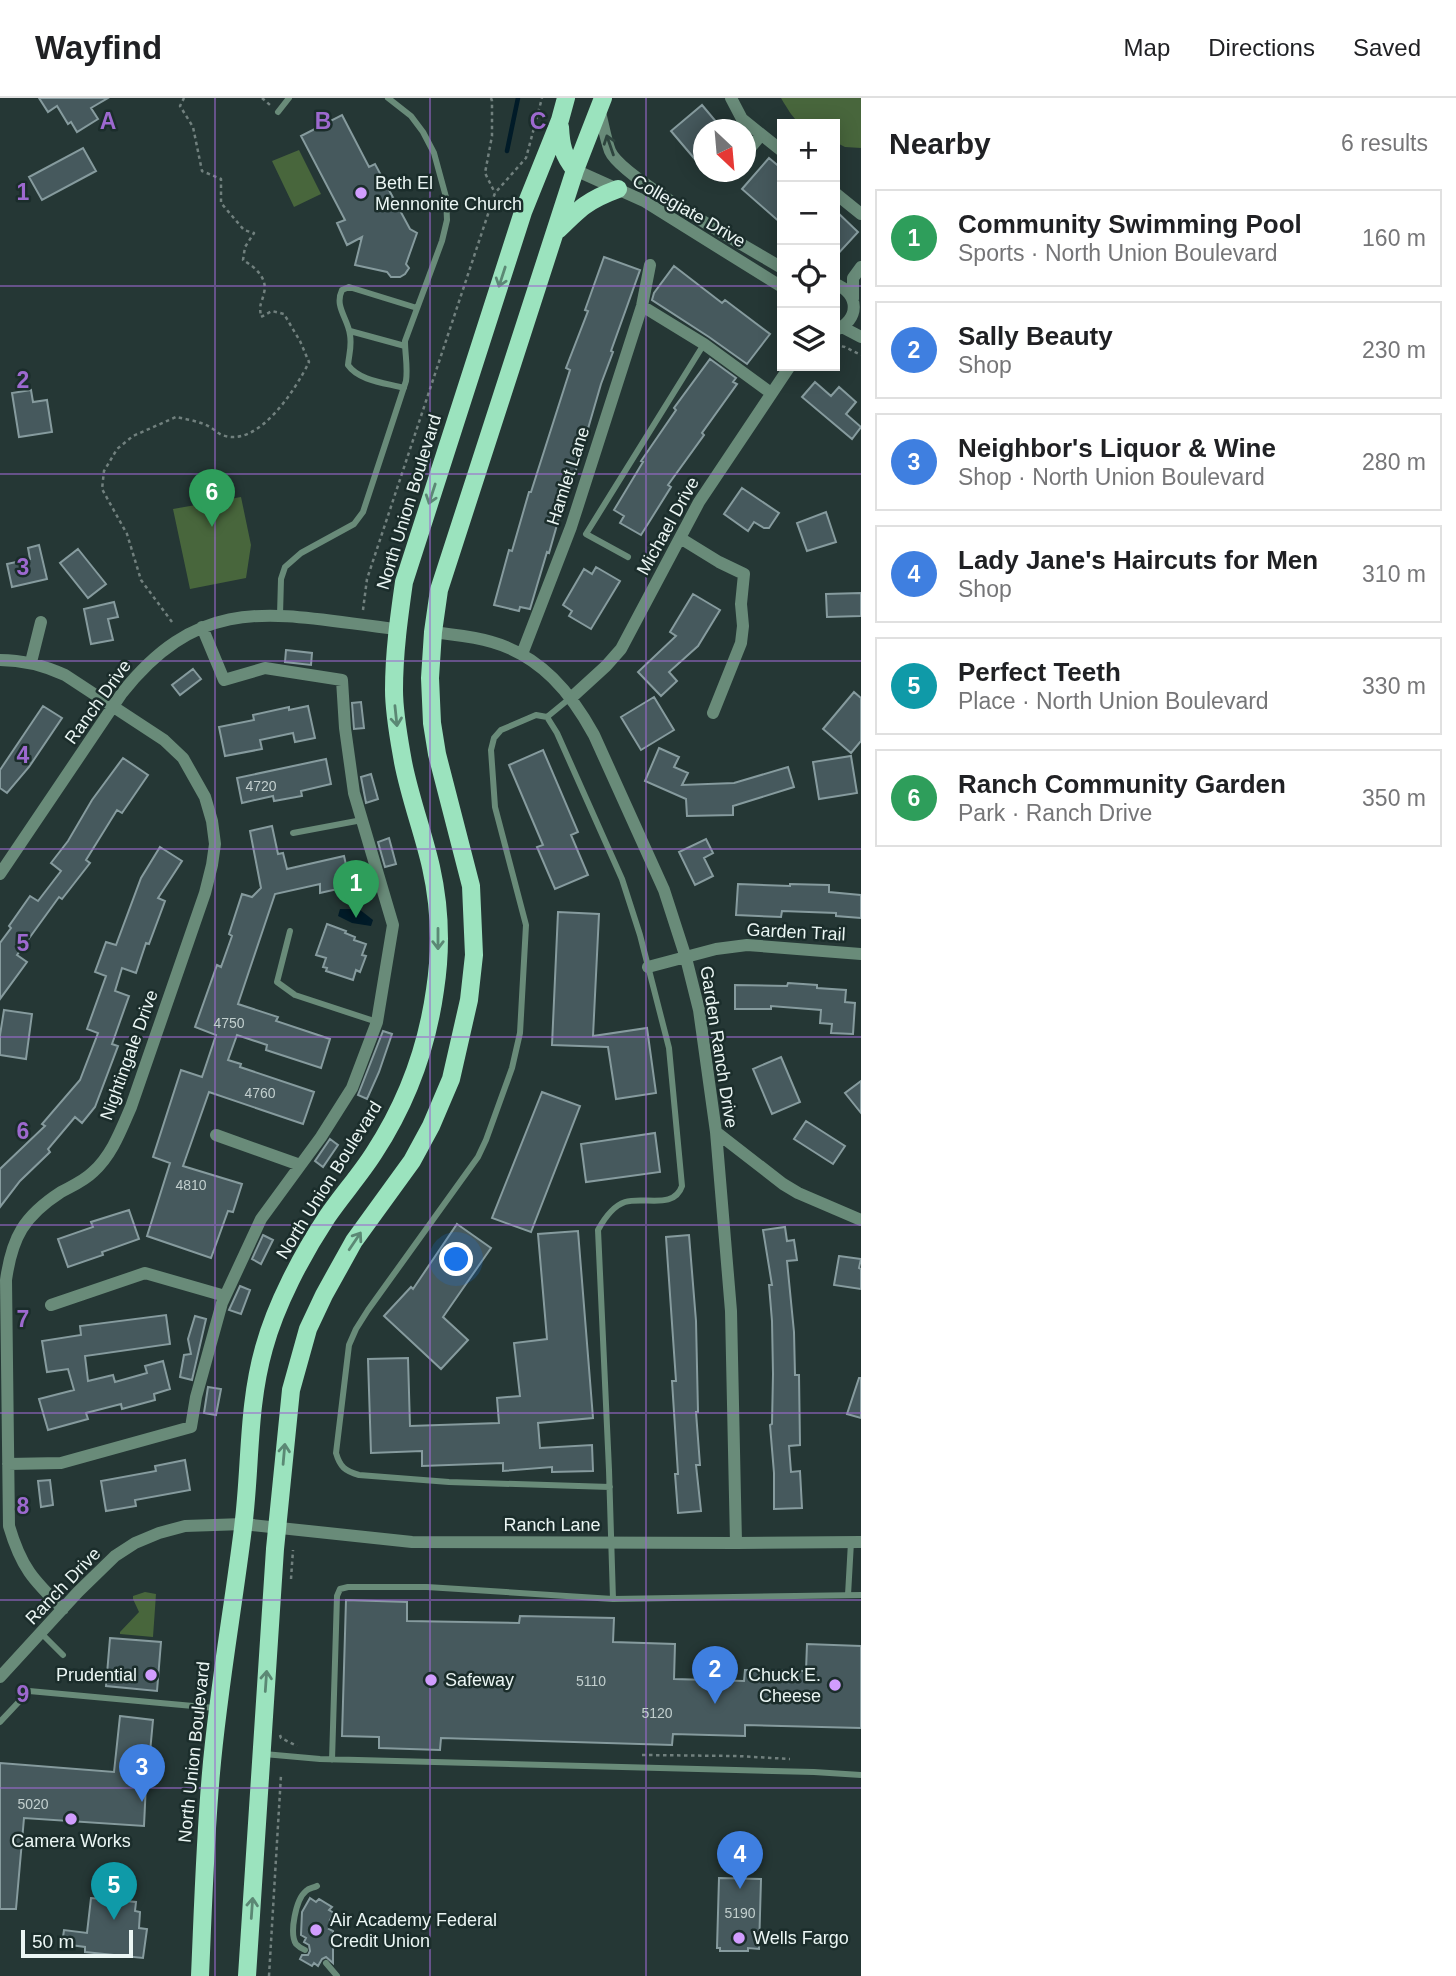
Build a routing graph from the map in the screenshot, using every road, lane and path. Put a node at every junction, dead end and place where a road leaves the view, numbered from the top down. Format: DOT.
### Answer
graph roads {
  1 [pos="184,98"];
  2 [pos="289,98"];
  3 [pos="388,98"];
  4 [pos="491,98"];
  5 [pos="542,98"];
  6 [pos="566,98"];
  7 [pos="731,98"];
  8 [pos="601,104"];
  9 [pos="278,112"];
  10 [pos="560,120"];
  11 [pos="761,135"];
  12 [pos="756,141"];
  13 [pos="777,147"];
  14 [pos="575,170"];
  15 [pos="618,190"];
  16 [pos="495,193"];
  17 [pos="840,197"];
  18 [pos="861,214"];
  19 [pos="555,233"];
  20 [pos="650,265"];
  21 [pos="777,265"];
  22 [pos="857,272"];
  23 [pos="840,280"];
  24 [pos="777,284"];
  25 [pos="840,286"];
  26 [pos="642,306"];
  27 [pos="417,308"];
  28 [pos="856,308"];
  29 [pos="840,327"];
  30 [pos="840,330"];
  31 [pos="350,331"];
  32 [pos="861,337"];
  33 [pos="704,344"];
  34 [pos="405,346"];
  35 [pos="840,346"];
  36 [pos="861,355"];
  37 [pos="786,371"];
  38 [pos="404,388"];
  39 [pos="771,393"];
  40 [pos="570,527"];
  41 [pos="586,534"];
  42 [pos="680,538"];
  43 [pos="628,557"];
  44 [pos="363,610"];
  45 [pos="280,615"];
  46 [pos="41,622"];
  47 [pos="172,622"];
  48 [pos="202,627"];
  49 [pos="397,629"];
  50 [pos="433,632"];
  51 [pos="522,654"];
  52 [pos="0,660"];
  53 [pos="31,662"];
  54 [pos="571,698"];
  55 [pos="113,707"];
  56 [pos="713,713"];
  57 [pos="547,717"];
  58 [pos="362,820"];
  59 [pos="293,834"];
  60 [pos="0,874"];
  61 [pos="290,931"];
  62 [pos="861,954"];
  63 [pos="687,958"];
  64 [pos="648,967"];
  65 [pos="377,1022"];
  66 [pos="716,1132"];
  67 [pos="216,1135"];
  68 [pos="300,1165"];
  69 [pos="860,1216"];
  70 [pos="225,1296"];
  71 [pos="51,1305"];
  72 [pos="8,1464"];
  73 [pos="610,1487"];
  74 [pos="243,1524"];
  75 [pos="277,1528"];
  76 [pos="856,1542"];
  77 [pos="611,1543"];
  78 [pos="736,1544"];
  79 [pos="293,1550"];
  80 [pos="290,1591"];
  81 [pos="848,1595"];
  82 [pos="861,1595"];
  83 [pos="613,1599"];
  84 [pos="63,1609"];
  85 [pos="41,1633"];
  86 [pos="63,1655"];
  87 [pos="0,1677"];
  88 [pos="219,1708"];
  89 [pos="0,1722"];
  90 [pos="277,1725"];
  91 [pos="298,1746"];
  92 [pos="262,1754"];
  93 [pos="633,1755"];
  94 [pos="332,1760"];
  95 [pos="792,1760"];
  96 [pos="281,1775"];
  97 [pos="861,1775"];
  98 [pos="317,1886"];
  99 [pos="305,1950"];
  100 [pos="326,1963"];
  101 [pos="200,1976"];
  102 [pos="247,1976"];
  103 [pos="269,1976"];
  104 [pos="337,1976"];
  1 -- 47 [label="path"];
  2 -- 9 [label="lane"];
  3 -- 27 [label="lane"];
  4 -- 16 [label="path"];
  5 -- 16 [label="path"];
  6 -- 10 [label="main road, North Union Boulevard"];
  7 -- 11 [label="street"];
  8 -- 14 [label="main road"];
  21 -- 8 [label="street, Collegiate Drive, one-way"];
  10 -- 14 [label="main road"];
  10 -- 49 [label="main road, North Union Boulevard, one-way"];
  11 -- 12 [label="street"];
  11 -- 13 [label="street"];
  14 -- 15 [label="street, Collegiate Drive"];
  14 -- 19 [label="main road"];
  15 -- 19 [label="main road"];
  15 -- 24 [label="street, Collegiate Drive"];
  16 -- 44 [label="path"];
  17 -- 18 [label="street"];
  19 -- 50 [label="main road"];
  20 -- 26 [label="street, Hamlet Lane"];
  22 -- 23 [label="street"];
  22 -- 28 [label="street"];
  25 -- 28 [label="street"];
  26 -- 33 [label="street"];
  26 -- 40 [label="street, Hamlet Lane"];
  27 -- 31 [label="lane"];
  27 -- 34 [label="lane"];
  28 -- 29 [label="street"];
  30 -- 32 [label="street"];
  31 -- 34 [label="lane"];
  31 -- 38 [label="lane"];
  33 -- 39 [label="street"];
  33 -- 41 [label="lane"];
  34 -- 38 [label="lane"];
  35 -- 36 [label="path"];
  37 -- 39 [label="street, Michael Drive"];
  38 -- 45 [label="lane"];
  39 -- 42 [label="street, Michael Drive"];
  40 -- 41 [label="lane"];
  40 -- 51 [label="street, Hamlet Lane"];
  41 -- 43 [label="lane"];
  42 -- 54 [label="street, Michael Drive"];
  42 -- 56 [label="street"];
  45 -- 48 [label="street, Ranch Drive"];
  45 -- 49 [label="street, Ranch Drive"];
  46 -- 53 [label="street"];
  48 -- 55 [label="street, Ranch Drive"];
  48 -- 58 [label="street"];
  49 -- 74 [label="main road, North Union Boulevard, one-way"];
  50 -- 51 [label="street, Garden Ranch Drive"];
  75 -- 50 [label="main road, one-way"];
  51 -- 54 [label="street, Garden Ranch Drive"];
  52 -- 53 [label="street, Nightingale Drive"];
  53 -- 55 [label="street, Nightingale Drive"];
  54 -- 57 [label="lane"];
  54 -- 63 [label="street, Garden Ranch Drive"];
  55 -- 60 [label="street, Ranch Drive"];
  55 -- 72 [label="street, Nightingale Drive"];
  57 -- 64 [label="lane"];
  57 -- 73 [label="lane"];
  58 -- 59 [label="lane"];
  58 -- 65 [label="street"];
  61 -- 65 [label="lane"];
  62 -- 63 [label="street, Garden Trail"];
  63 -- 64 [label="street, Garden Trail"];
  63 -- 66 [label="street, Garden Ranch Drive"];
  64 -- 73 [label="lane"];
  65 -- 68 [label="street"];
  66 -- 69 [label="street"];
  66 -- 78 [label="street, Garden Ranch Drive"];
  67 -- 68 [label="street"];
  68 -- 70 [label="street"];
  70 -- 71 [label="street"];
  70 -- 72 [label="street"];
  72 -- 84 [label="street, Nightingale Drive"];
  73 -- 77 [label="lane"];
  74 -- 75 [label="street, Ranch Lane"];
  74 -- 84 [label="street, Ranch Drive"];
  74 -- 88 [label="main road, North Union Boulevard"];
  75 -- 77 [label="street, Ranch Lane"];
  92 -- 75 [label="main road, one-way"];
  76 -- 78 [label="street, Ranch Lane"];
  76 -- 81 [label="lane"];
  77 -- 78 [label="street, Ranch Lane"];
  77 -- 83 [label="lane"];
  79 -- 80 [label="path"];
  81 -- 82 [label="lane"];
  81 -- 83 [label="lane"];
  83 -- 94 [label="lane"];
  84 -- 85 [label="street, Ranch Drive"];
  85 -- 86 [label="lane"];
  85 -- 87 [label="street, Ranch Drive"];
  88 -- 89 [label="lane"];
  88 -- 101 [label="main road, North Union Boulevard"];
  90 -- 91 [label="path"];
  92 -- 94 [label="lane"];
  102 -- 92 [label="main road, one-way"];
  93 -- 95 [label="path"];
  94 -- 97 [label="lane"];
  96 -- 103 [label="path"];
  98 -- 99 [label="lane"];
  100 -- 104 [label="lane"];
}
